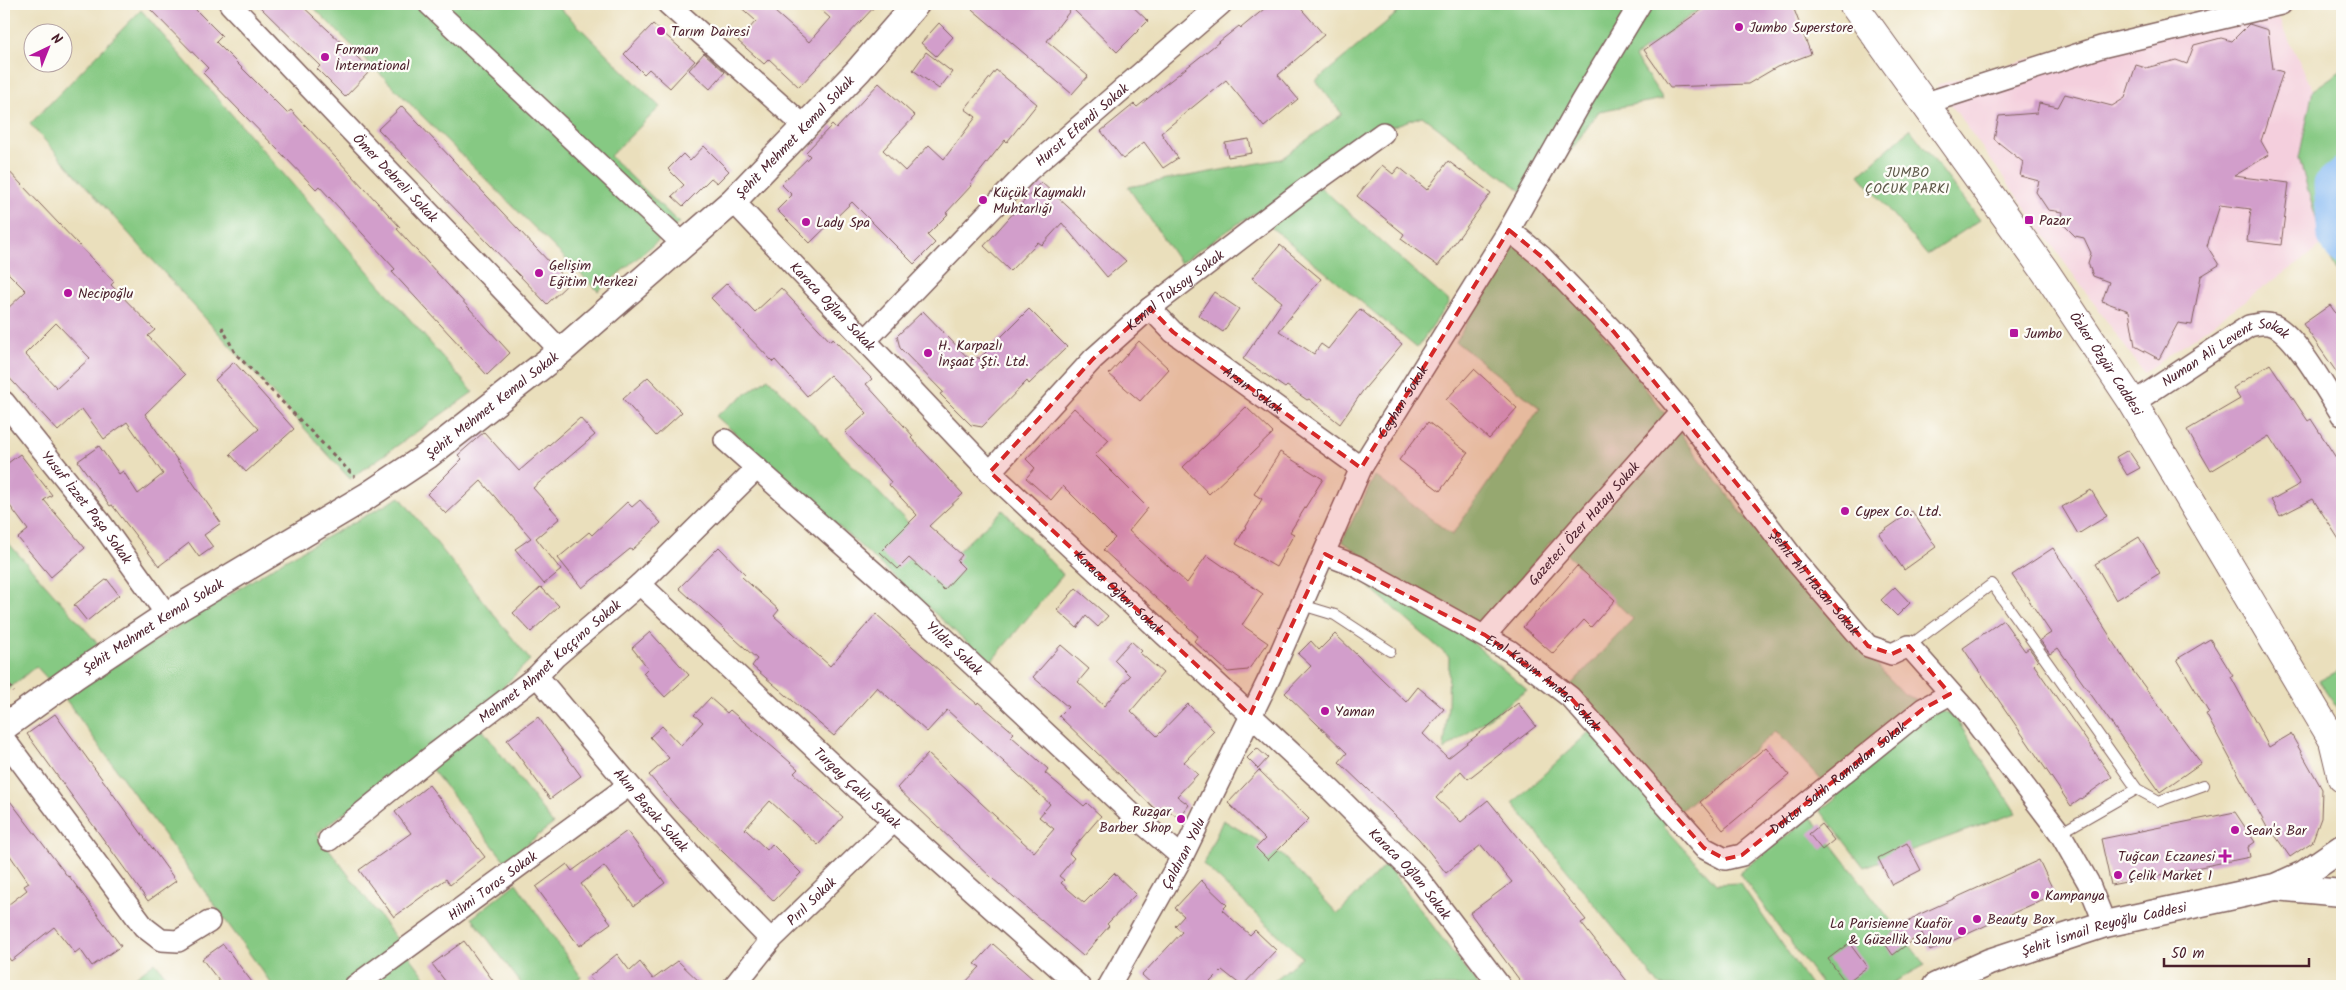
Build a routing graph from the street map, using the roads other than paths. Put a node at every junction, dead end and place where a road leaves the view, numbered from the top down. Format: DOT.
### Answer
graph roads {
  1 [pos="230,4"];
  2 [pos="429,4"];
  3 [pos="668,4"];
  4 [pos="916,4"];
  5 [pos="1221,4"];
  6 [pos="1640,4"];
  7 [pos="1853,4"];
  8 [pos="2281,4"];
  9 [pos="1923,104"];
  10 [pos="804,126"];
  11 [pos="1383,133"];
  12 [pos="733,201"];
  13 [pos="1509,230"];
  14 [pos="683,244"];
  15 [pos="1150,308"];
  16 [pos="866,340"];
  17 [pos="560,351"];
  18 [pos="4,402"];
  19 [pos="2133,403"];
  20 [pos="1682,412"];
  21 [pos="2342,415"];
  22 [pos="726,440"];
  23 [pos="757,468"];
  24 [pos="1361,468"];
  25 [pos="990,472"];
  26 [pos="1325,554"];
  27 [pos="640,584"];
  28 [pos="1302,604"];
  29 [pos="167,615"];
  30 [pos="1485,635"];
  31 [pos="1908,646"];
  32 [pos="1390,651"];
  33 [pos="537,676"];
  34 [pos="1950,694"];
  35 [pos="1250,715"];
  36 [pos="4,727"];
  37 [pos="4,739"];
  38 [pos="2337,746"];
  39 [pos="2342,778"];
  40 [pos="2204,785"];
  41 [pos="628,786"];
  42 [pos="2137,789"];
  43 [pos="894,821"];
  44 [pos="2060,833"];
  45 [pos="329,840"];
  46 [pos="2342,848"];
  47 [pos="1182,858"];
  48 [pos="1725,859"];
  49 [pos="2275,887"];
  50 [pos="2342,893"];
  51 [pos="209,922"];
  52 [pos="2105,924"];
  53 [pos="771,940"];
  54 [pos="356,986"];
  55 [pos="734,986"];
  56 [pos="1079,986"];
  57 [pos="1109,986"];
  58 [pos="1500,986"];
  59 [pos="1936,986"];
  1 -- 17 [label="street, Ömer Debreli Sokak"];
  2 -- 14 [label="street"];
  3 -- 10 [label="street"];
  4 -- 10 [label="street, Şehit Mehmet Kemal Sokak"];
  5 -- 16 [label="street, Hursıt Efendi Sokak"];
  6 -- 13 [label="street, Ceyhan Sokak"];
  7 -- 9 [label="main road, Özker Özgür Caddesi"];
  8 -- 9 [label="street"];
  9 -- 19 [label="main road, Özker Özgür Caddesi"];
  10 -- 12 [label="street, Şehit Mehmet Kemal Sokak"];
  11 -- 15 [label="street, Kemal Toksoy Sokak"];
  12 -- 14 [label="street, Şehit Mehmet Kemal Sokak"];
  12 -- 16 [label="street, Karaca Oğlan Sokak"];
  13 -- 20 [label="street, Şehit Ali Hasan Sokak"];
  13 -- 24 [label="street, Ceyhan Sokak"];
  14 -- 17 [label="street, Şehit Mehmet Kemal Sokak"];
  15 -- 24 [label="street, Arsın Sokak"];
  15 -- 25 [label="street, Kemal Toksoy Sokak"];
  16 -- 25 [label="street, Karaca Oğlan Sokak"];
  17 -- 29 [label="street, Şehit Mehmet Kemal Sokak"];
  18 -- 29 [label="street, Yusuf İzzet Paşa Sokak"];
  19 -- 21 [label="street, Numan Ali Levent Sokak"];
  19 -- 38 [label="main road, Özker Özgür Caddesi"];
  20 -- 30 [label="street, Gazeteci Özer Hatay Sokak"];
  20 -- 31 [label="street, Şehit Ali Hasan Sokak"];
  22 -- 23 [label="street, Yıldız Sokak"];
  23 -- 27 [label="street, Mehmet Ahmet Koççıno Sokak"];
  23 -- 47 [label="street, Yıldız Sokak"];
  24 -- 26 [label="street, Ceyhan Sokak"];
  25 -- 35 [label="street, Karaca Oğlan Sokak"];
  26 -- 28 [label="street, Ceyhan Sokak"];
  26 -- 30 [label="street, Erol Kazım Andaç Sokak"];
  27 -- 33 [label="street, Mehmet Ahmet Koççıno Sokak"];
  27 -- 43 [label="street, Turgay Çaklı Sokak"];
  28 -- 32 [label="lane"];
  28 -- 35 [label="street, Ceyhan Sokak"];
  29 -- 36 [label="street, Şehit Mehmet Kemal Sokak"];
  30 -- 48 [label="street, Erol Kazım Andaç Sokak"];
  31 -- 34 [label="street"];
  31 -- 42 [label="lane"];
  33 -- 41 [label="street, Akın Başak Sokak"];
  33 -- 45 [label="street, Mehmet Ahmet Koççıno Sokak"];
  34 -- 44 [label="street"];
  34 -- 48 [label="street, Doktor Salih Ramadan Sokak"];
  35 -- 47 [label="street, Çaldıran Yolu"];
  35 -- 58 [label="street, Karaca Oğlan Sokak"];
  37 -- 51 [label="street"];
  38 -- 39 [label="main road, Özker Özgür Caddesi"];
  40 -- 42 [label="lane"];
  41 -- 53 [label="street, Akın Başak Sokak"];
  41 -- 54 [label="street, Hilmi Toros Sokak"];
  42 -- 44 [label="lane"];
  43 -- 53 [label="street, Pırıl Sokak"];
  43 -- 56 [label="street, Turgay Çaklı Sokak"];
  44 -- 52 [label="street"];
  46 -- 49 [label="street, Şehit İsmail Reyoğlu Caddesi"];
  47 -- 57 [label="street, Çaldıran Yolu"];
  49 -- 50 [label="street, Şehit İsmail Reyoğlu Caddesi"];
  49 -- 52 [label="street, Şehit İsmail Reyoğlu Caddesi"];
  52 -- 59 [label="street, Şehit İsmail Reyoğlu Caddesi"];
  53 -- 55 [label="street, Pırıl Sokak"];
}
